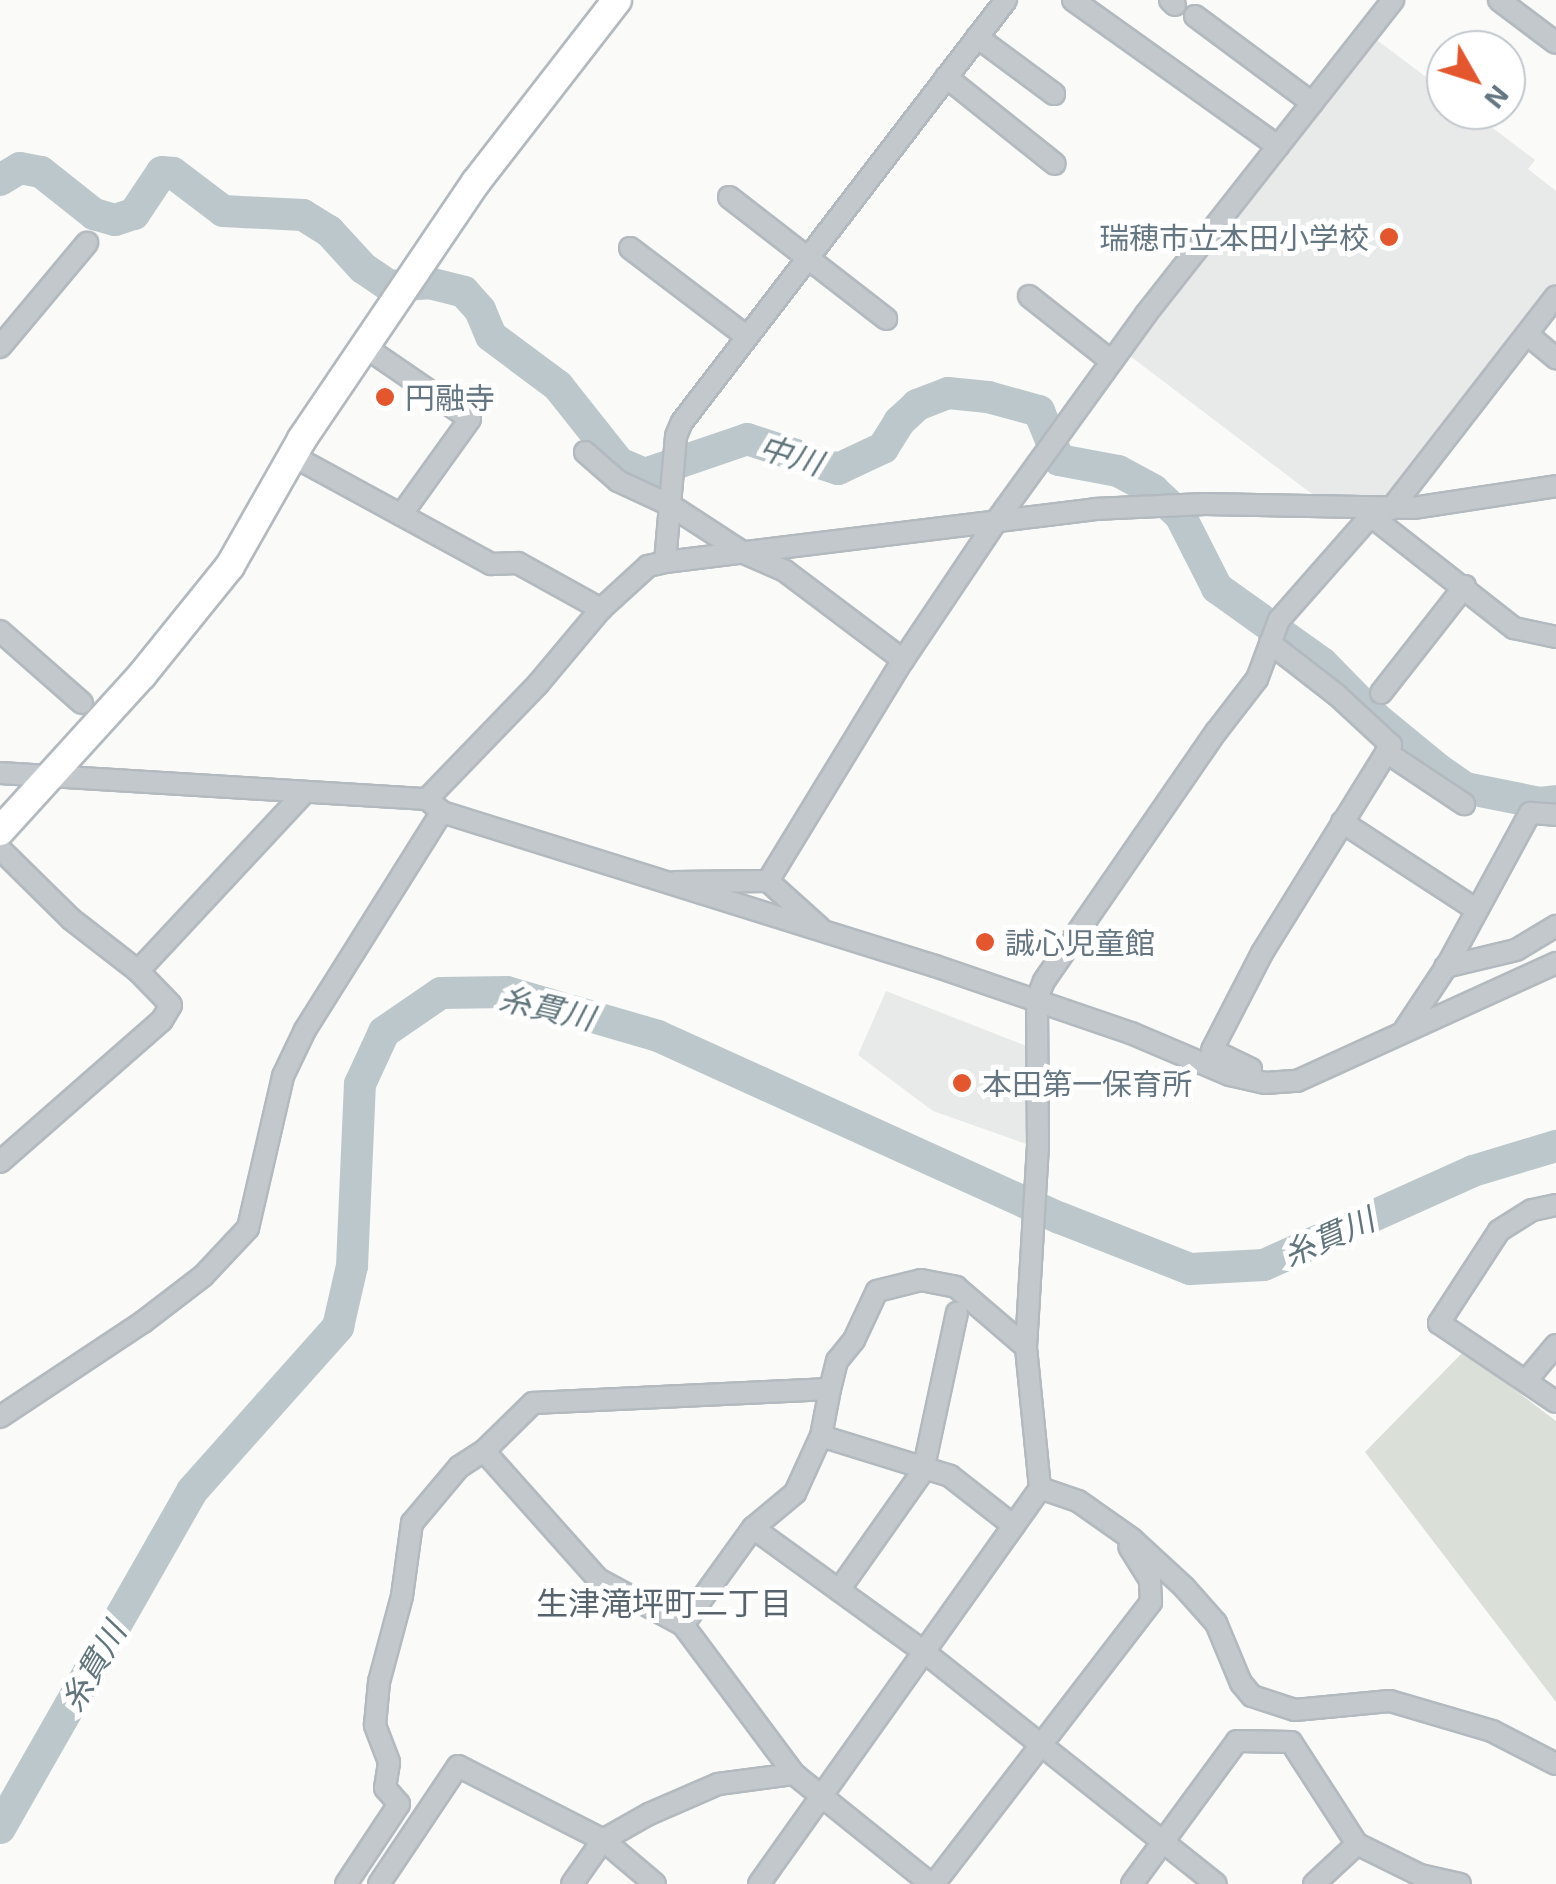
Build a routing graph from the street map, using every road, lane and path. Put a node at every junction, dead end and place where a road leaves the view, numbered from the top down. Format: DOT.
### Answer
graph roads {
  1 [pos="617,0"];
  2 [pos="1006,0"];
  3 [pos="1073,0"];
  4 [pos="1393,0"];
  5 [pos="1499,0"];
  6 [pos="1195,16"];
  7 [pos="977,38"];
  8 [pos="1556,43"];
  9 [pos="946,77"];
  10 [pos="1054,94"];
  11 [pos="1312,103"];
  12 [pos="1278,146"];
  13 [pos="1055,164"];
  14 [pos="729,197"];
  15 [pos="87,243"];
  16 [pos="630,248"];
  17 [pos="806,258"];
  18 [pos="1029,296"];
  19 [pos="1556,296"];
  20 [pos="886,319"];
  21 [pos="1526,334"];
  22 [pos="746,336"];
  23 [pos="0,347"];
  24 [pos="365,347"];
  25 [pos="1556,358"];
  26 [pos="1111,361"];
  27 [pos="585,452"];
  28 [pos="293,456"];
  29 [pos="1556,486"];
  30 [pos="670,505"];
  31 [pos="1380,512"];
  32 [pos="401,515"];
  33 [pos="997,520"];
  34 [pos="742,552"];
  35 [pos="665,562"];
  36 [pos="1465,586"];
  37 [pos="601,609"];
  38 [pos="0,631"];
  39 [pos="1556,637"];
  40 [pos="1271,643"];
  41 [pos="903,660"];
  42 [pos="1381,693"];
  43 [pos="82,703"];
  44 [pos="1386,752"];
  45 [pos="0,773"];
  46 [pos="52,775"];
  47 [pos="304,794"];
  48 [pos="1464,804"];
  49 [pos="435,806"];
  50 [pos="1556,815"];
  51 [pos="1342,822"];
  52 [pos="0,831"];
  53 [pos="0,849"];
  54 [pos="768,882"];
  55 [pos="662,884"];
  56 [pos="1474,908"];
  57 [pos="1556,926"];
  58 [pos="826,933"];
  59 [pos="1556,963"];
  60 [pos="1445,968"];
  61 [pos="138,971"];
  62 [pos="1037,999"];
  63 [pos="1404,1031"];
  64 [pos="1249,1079"];
  65 [pos="3,1153"];
  66 [pos="1556,1205"];
  67 [pos="956,1313"];
  68 [pos="1556,1345"];
  69 [pos="1026,1348"];
  70 [pos="1526,1382"];
  71 [pos="830,1388"];
  72 [pos="1556,1402"];
  73 [pos="0,1417"];
  74 [pos="821,1436"];
  75 [pos="484,1451"];
  76 [pos="923,1471"];
  77 [pos="1040,1488"];
  78 [pos="1014,1526"];
  79 [pos="753,1528"];
  80 [pos="1117,1528"];
  81 [pos="839,1590"];
  82 [pos="683,1625"];
  83 [pos="923,1651"];
  84 [pos="1043,1744"];
  85 [pos="1556,1764"];
  86 [pos="794,1774"];
  87 [pos="819,1795"];
  88 [pos="399,1804"];
  89 [pos="604,1840"];
  90 [pos="1162,1843"];
  91 [pos="1357,1844"];
  92 [pos="383,1878"];
  93 [pos="346,1884"];
  94 [pos="572,1884"];
  95 [pos="655,1884"];
  96 [pos="759,1884"];
  97 [pos="933,1884"];
  98 [pos="1132,1884"];
  99 [pos="1216,1884"];
  100 [pos="1314,1884"];
  101 [pos="1460,1884"];
  1 -- 24 [label="street"];
  2 -- 7 [label="street"];
  3 -- 12 [label="street"];
  4 -- 11 [label="street"];
  5 -- 8 [label="street"];
  6 -- 11 [label="street"];
  7 -- 9 [label="street"];
  7 -- 10 [label="street"];
  9 -- 13 [label="street"];
  9 -- 17 [label="street"];
  11 -- 12 [label="street"];
  12 -- 26 [label="street"];
  14 -- 17 [label="street"];
  15 -- 23 [label="street"];
  16 -- 22 [label="street"];
  17 -- 20 [label="street"];
  17 -- 22 [label="street"];
  18 -- 26 [label="street"];
  19 -- 21 [label="street"];
  21 -- 25 [label="street"];
  21 -- 31 [label="street"];
  22 -- 30 [label="street"];
  24 -- 28 [label="street"];
  24 -- 32 [label="street"];
  26 -- 33 [label="street"];
  27 -- 30 [label="street"];
  28 -- 32 [label="street"];
  28 -- 46 [label="street"];
  29 -- 31 [label="street"];
  30 -- 34 [label="street"];
  30 -- 35 [label="street"];
  31 -- 33 [label="street"];
  31 -- 36 [label="street"];
  31 -- 40 [label="street"];
  32 -- 37 [label="street"];
  33 -- 34 [label="street"];
  33 -- 41 [label="street"];
  34 -- 35 [label="street"];
  34 -- 41 [label="street"];
  35 -- 37 [label="street"];
  36 -- 39 [label="street"];
  36 -- 42 [label="street"];
  37 -- 49 [label="street"];
  38 -- 43 [label="street"];
  40 -- 44 [label="street"];
  40 -- 62 [label="street"];
  41 -- 54 [label="street"];
  44 -- 48 [label="street"];
  44 -- 51 [label="street"];
  45 -- 46 [label="street"];
  46 -- 47 [label="street"];
  46 -- 52 [label="street"];
  47 -- 49 [label="street"];
  47 -- 61 [label="street"];
  49 -- 55 [label="street"];
  49 -- 73 [label="street"];
  50 -- 56 [label="street"];
  51 -- 56 [label="street"];
  51 -- 64 [label="street"];
  53 -- 61 [label="street"];
  54 -- 55 [label="street"];
  54 -- 58 [label="street"];
  55 -- 58 [label="street"];
  56 -- 60 [label="street"];
  57 -- 60 [label="street"];
  58 -- 62 [label="street"];
  59 -- 63 [label="street"];
  60 -- 63 [label="street"];
  61 -- 65 [label="street"];
  62 -- 64 [label="street"];
  62 -- 69 [label="street"];
  63 -- 64 [label="street"];
  66 -- 70 [label="street"];
  67 -- 76 [label="street"];
  68 -- 70 [label="street"];
  69 -- 71 [label="street"];
  69 -- 77 [label="street"];
  70 -- 72 [label="street"];
  71 -- 74 [label="street"];
  71 -- 75 [label="street"];
  74 -- 76 [label="street"];
  74 -- 79 [label="street"];
  75 -- 82 [label="street"];
  75 -- 88 [label="street"];
  76 -- 78 [label="street"];
  76 -- 81 [label="street"];
  77 -- 78 [label="street"];
  77 -- 80 [label="street"];
  78 -- 83 [label="street"];
  79 -- 81 [label="street"];
  79 -- 82 [label="street"];
  80 -- 84 [label="street"];
  80 -- 85 [label="street"];
  81 -- 83 [label="street"];
  82 -- 86 [label="street"];
  83 -- 84 [label="street"];
  83 -- 87 [label="street"];
  84 -- 90 [label="street"];
  84 -- 97 [label="street"];
  86 -- 87 [label="street"];
  86 -- 89 [label="street"];
  87 -- 96 [label="street"];
  87 -- 97 [label="street"];
  88 -- 92 [label="street"];
  88 -- 93 [label="street"];
  89 -- 92 [label="street"];
  89 -- 94 [label="street"];
  89 -- 95 [label="street"];
  90 -- 91 [label="street"];
  90 -- 98 [label="street"];
  90 -- 99 [label="street"];
  91 -- 100 [label="street"];
  91 -- 101 [label="street"];
}
